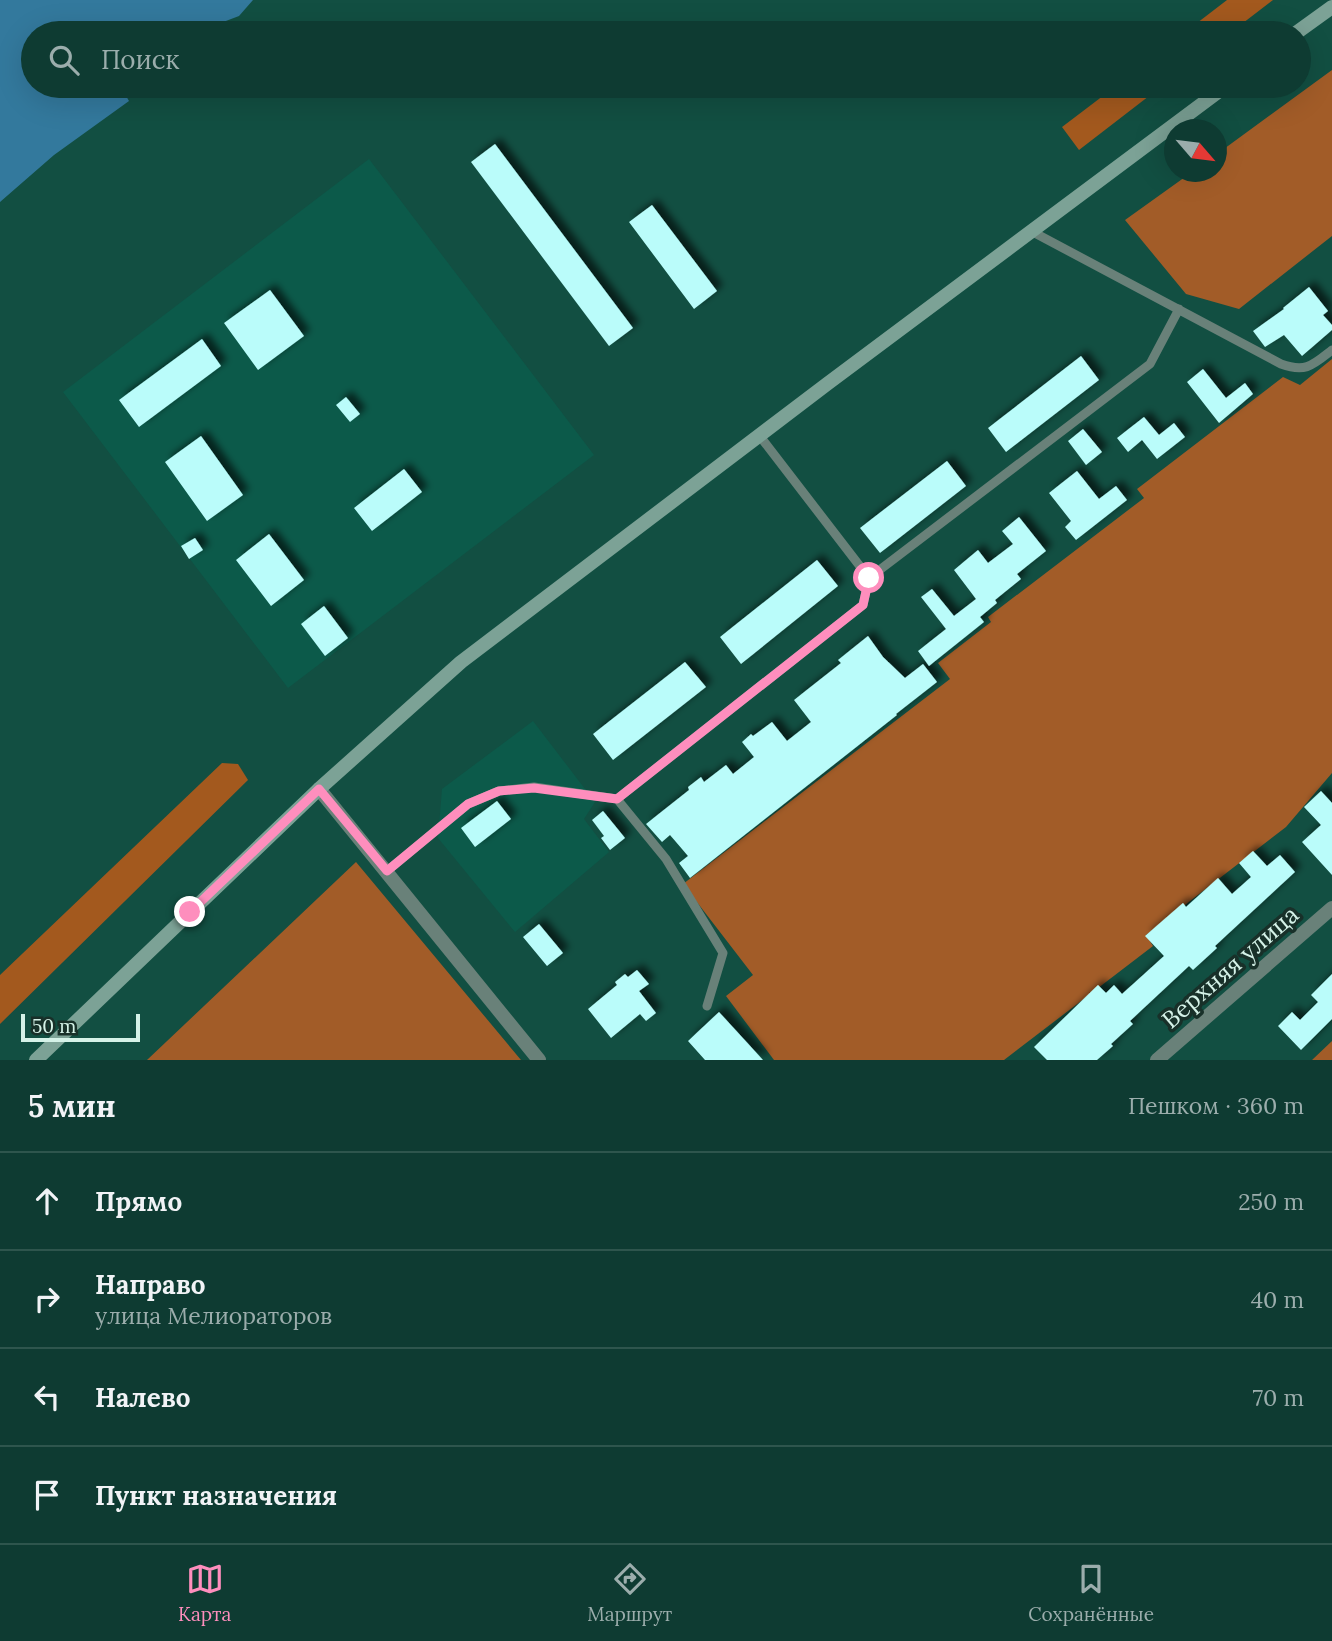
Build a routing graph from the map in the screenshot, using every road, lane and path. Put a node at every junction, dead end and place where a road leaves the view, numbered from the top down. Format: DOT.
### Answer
graph roads {
  1 [pos="1332,7"];
  2 [pos="1311,22"];
  3 [pos="1210,98"];
  4 [pos="1031,231"];
  5 [pos="1179,309"];
  6 [pos="1332,350"];
  7 [pos="759,435"];
  8 [pos="869,578"];
  9 [pos="319,789"];
  10 [pos="617,799"];
  11 [pos="387,871"];
  12 [pos="1332,908"];
  13 [pos="707,1006"];
  14 [pos="36,1060"];
  15 [pos="538,1060"];
  16 [pos="1157,1060"];
  1 -- 2 [label="main road"];
  3 -- 4 [label="main road"];
  4 -- 5 [label="lane"];
  4 -- 7 [label="main road"];
  5 -- 6 [label="lane"];
  5 -- 8 [label="lane"];
  7 -- 8 [label="lane"];
  7 -- 9 [label="main road"];
  8 -- 10 [label="lane"];
  9 -- 11 [label="street"];
  9 -- 14 [label="main road"];
  10 -- 11 [label="lane"];
  10 -- 13 [label="lane"];
  11 -- 15 [label="street"];
  12 -- 16 [label="street, Верхняя улица"];
}
